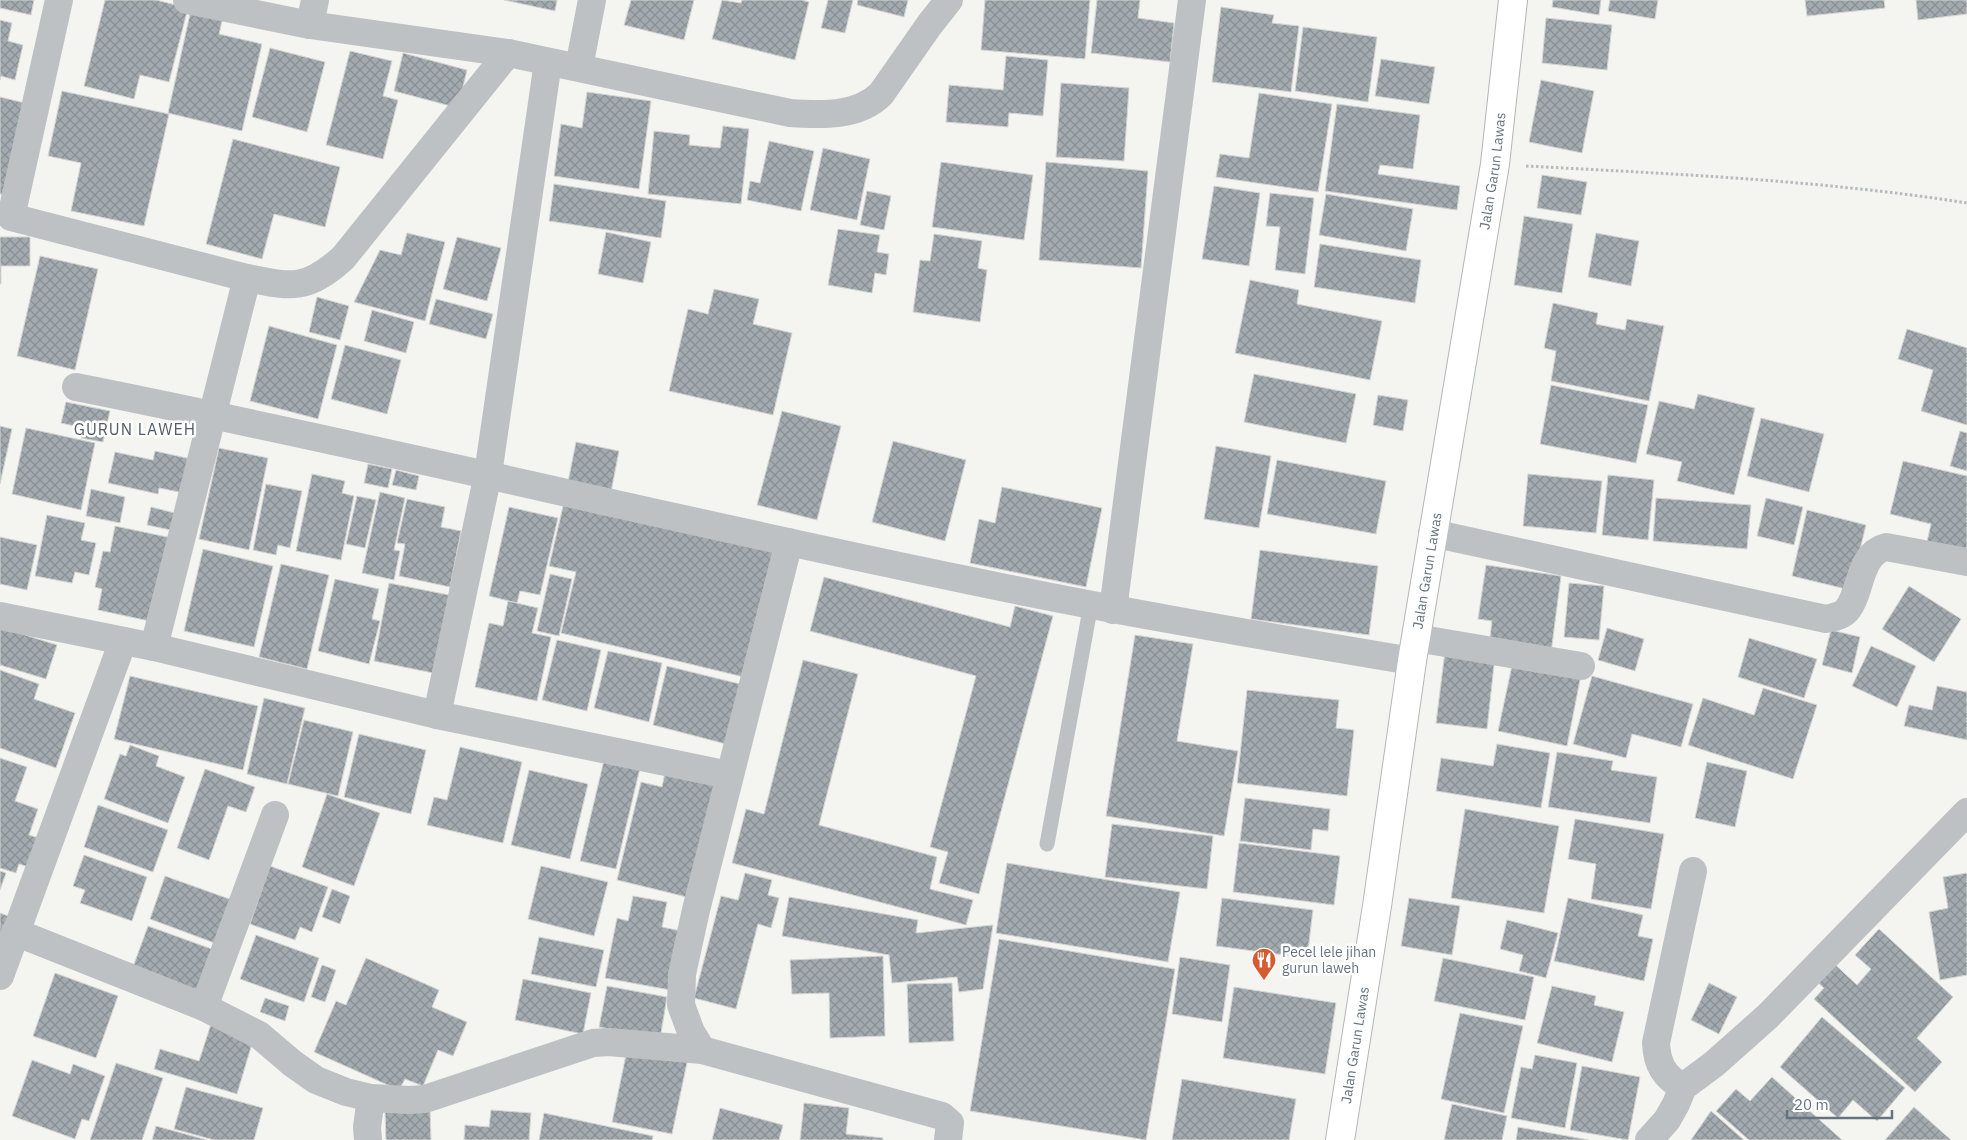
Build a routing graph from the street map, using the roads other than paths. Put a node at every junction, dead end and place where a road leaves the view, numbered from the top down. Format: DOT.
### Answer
graph roads {
  1 [pos="59,0"];
  2 [pos="187,0"];
  3 [pos="592,0"];
  4 [pos="949,0"];
  5 [pos="1192,0"];
  6 [pos="1513,0"];
  7 [pos="313,13"];
  8 [pos="508,53"];
  9 [pos="548,62"];
  10 [pos="579,67"];
  11 [pos="5,217"];
  12 [pos="248,278"];
  13 [pos="76,387"];
  14 [pos="213,414"];
  15 [pos="488,474"];
  16 [pos="1432,533"];
  17 [pos="789,542"];
  18 [pos="1967,562"];
  19 [pos="1102,607"];
  20 [pos="0,616"];
  21 [pos="123,641"];
  22 [pos="154,647"];
  23 [pos="1414,649"];
  24 [pos="1581,666"];
  25 [pos="437,715"];
  26 [pos="730,775"];
  27 [pos="1967,812"];
  28 [pos="275,815"];
  29 [pos="1047,844"];
  30 [pos="1694,871"];
  31 [pos="16,932"];
  32 [pos="0,976"];
  33 [pos="204,1007"];
  34 [pos="702,1050"];
  35 [pos="1683,1087"];
  36 [pos="371,1098"];
  37 [pos="368,1140"];
  38 [pos="948,1140"];
  39 [pos="1340,1140"];
  40 [pos="1649,1140"];
  1 -- 11 [label="street"];
  2 -- 7 [label="street"];
  3 -- 10 [label="street"];
  4 -- 10 [label="street"];
  5 -- 19 [label="street"];
  6 -- 16 [label="main road, Jalan Garun Lawas"];
  7 -- 8 [label="street"];
  8 -- 9 [label="street"];
  8 -- 12 [label="street"];
  9 -- 10 [label="street"];
  9 -- 15 [label="street"];
  11 -- 12 [label="street"];
  12 -- 14 [label="street"];
  13 -- 14 [label="street"];
  14 -- 15 [label="street"];
  14 -- 22 [label="street"];
  15 -- 17 [label="street"];
  15 -- 25 [label="street"];
  16 -- 18 [label="street"];
  16 -- 23 [label="main road, Jalan Garun Lawas"];
  17 -- 19 [label="street"];
  17 -- 26 [label="street"];
  19 -- 23 [label="street"];
  19 -- 29 [label="lane"];
  20 -- 21 [label="street"];
  21 -- 22 [label="street"];
  21 -- 31 [label="street"];
  22 -- 25 [label="street"];
  23 -- 24 [label="street"];
  23 -- 39 [label="main road, Jalan Garun Lawas"];
  25 -- 26 [label="street"];
  26 -- 34 [label="street"];
  27 -- 35 [label="street"];
  28 -- 33 [label="street"];
  30 -- 35 [label="street"];
  31 -- 32 [label="street"];
  31 -- 33 [label="street"];
  33 -- 36 [label="street"];
  34 -- 36 [label="street"];
  34 -- 38 [label="street"];
  35 -- 40 [label="street"];
  36 -- 37 [label="street"];
}
